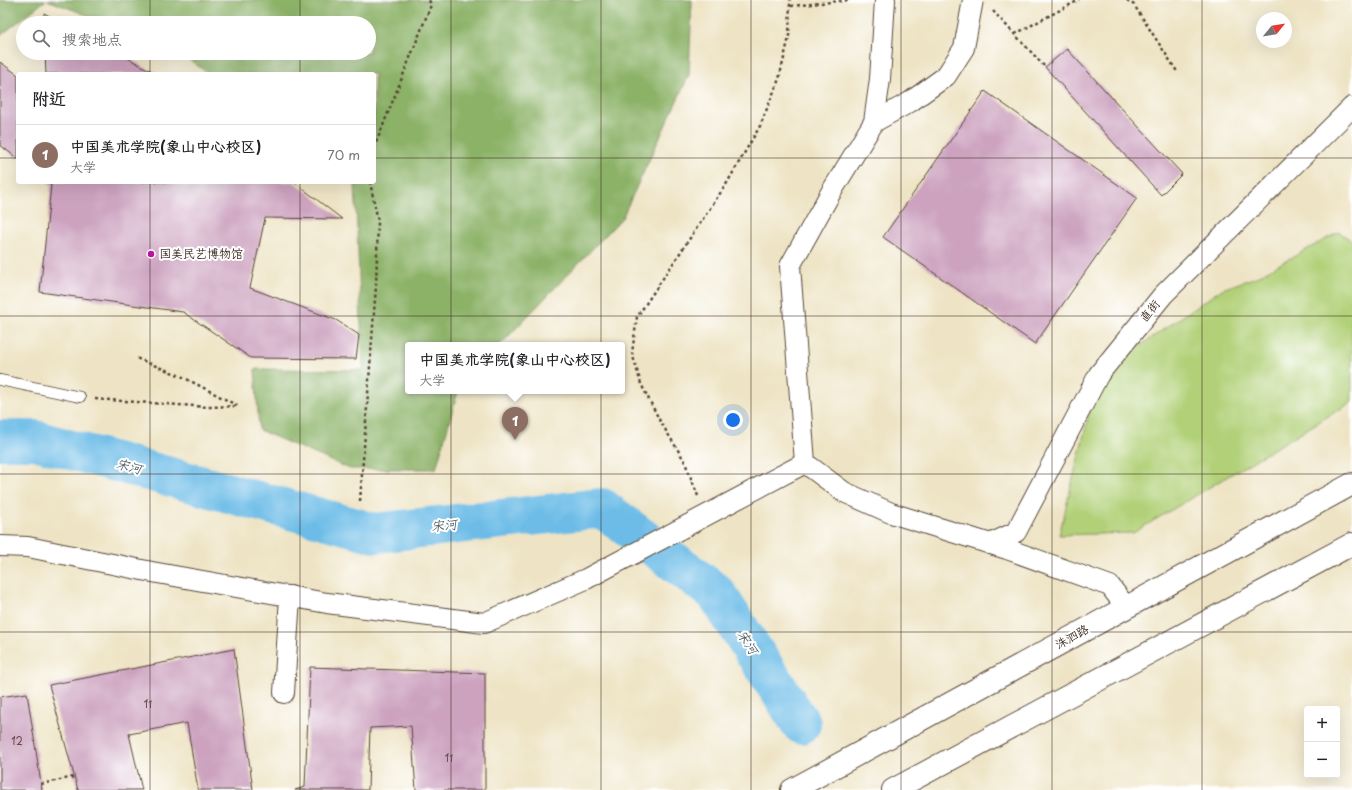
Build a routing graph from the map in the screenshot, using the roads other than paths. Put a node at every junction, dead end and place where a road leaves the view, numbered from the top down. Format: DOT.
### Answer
graph roads {
  1 [pos="885,0"];
  2 [pos="982,4"];
  3 [pos="1352,107"];
  4 [pos="874,122"];
  5 [pos="0,380"];
  6 [pos="80,397"];
  7 [pos="805,463"];
  8 [pos="1352,484"];
  9 [pos="990,544"];
  10 [pos="1352,544"];
  11 [pos="0,546"];
  12 [pos="290,596"];
  13 [pos="1126,607"];
  14 [pos="284,693"];
  15 [pos="792,790"];
  16 [pos="893,790"];
  1 -- 4 [label="street"];
  2 -- 4 [label="street"];
  3 -- 9 [label="street, 直街"];
  4 -- 7 [label="street"];
  5 -- 6 [label="lane"];
  7 -- 9 [label="street"];
  7 -- 12 [label="street"];
  8 -- 13 [label="main road, 洙泗路"];
  9 -- 13 [label="street"];
  10 -- 16 [label="main road"];
  11 -- 12 [label="street"];
  12 -- 14 [label="street"];
  13 -- 15 [label="main road, 洙泗路"];
}
